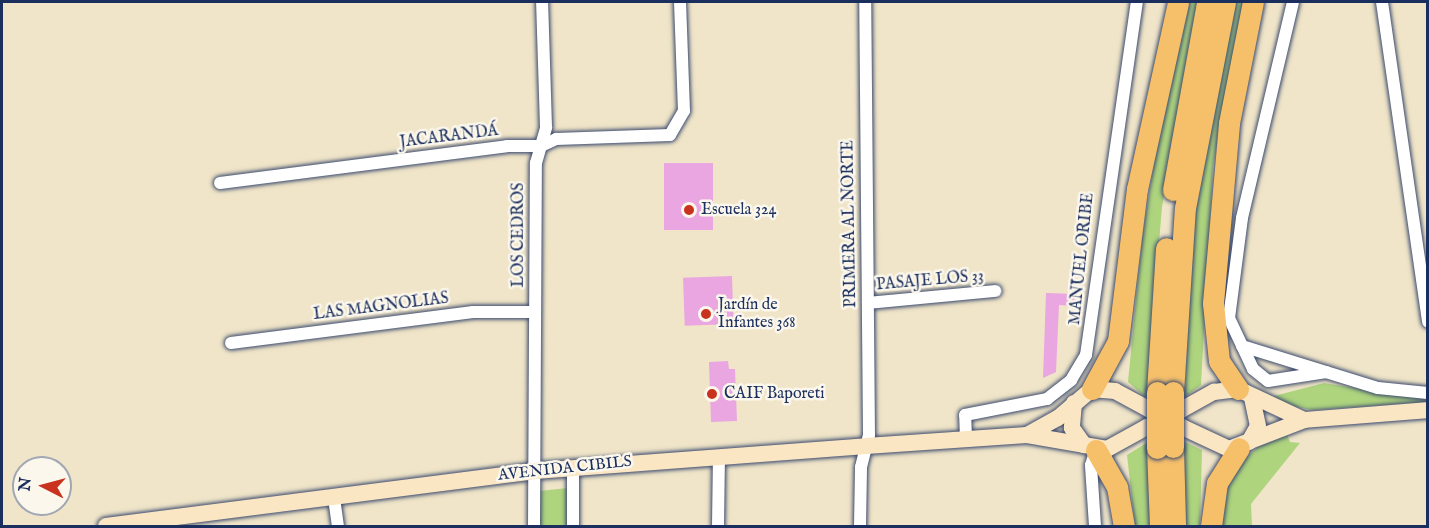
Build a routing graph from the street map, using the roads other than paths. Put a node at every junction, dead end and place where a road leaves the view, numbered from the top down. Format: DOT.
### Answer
graph roads {
  1 [pos="542,2"];
  2 [pos="680,2"];
  3 [pos="864,2"];
  4 [pos="1137,2"];
  5 [pos="1178,2"];
  6 [pos="1207,2"];
  7 [pos="1225,2"];
  8 [pos="1253,2"];
  9 [pos="1293,2"];
  10 [pos="1382,2"];
  11 [pos="540,147"];
  12 [pos="220,183"];
  13 [pos="995,291"];
  14 [pos="868,303"];
  15 [pos="535,312"];
  16 [pos="1428,322"];
  17 [pos="231,343"];
  18 [pos="1242,346"];
  19 [pos="1326,372"];
  20 [pos="1092,389"];
  21 [pos="1165,392"];
  22 [pos="1245,393"];
  23 [pos="1428,393"];
  24 [pos="1074,403"];
  25 [pos="1428,410"];
  26 [pos="1304,420"];
  27 [pos="1027,435"];
  28 [pos="966,439"];
  29 [pos="1244,445"];
  30 [pos="866,446"];
  31 [pos="1090,447"];
  32 [pos="1165,448"];
  33 [pos="719,456"];
  34 [pos="573,467"];
  35 [pos="535,471"];
  36 [pos="334,498"];
  37 [pos="132,525"];
  38 [pos="106,526"];
  39 [pos="338,526"];
  40 [pos="534,526"];
  41 [pos="573,526"];
  42 [pos="718,526"];
  43 [pos="860,526"];
  44 [pos="1095,526"];
  45 [pos="1124,526"];
  46 [pos="1160,526"];
  47 [pos="1175,526"];
  48 [pos="1211,526"];
  1 -- 11 [label="street, LOS CEDROS"];
  2 -- 11 [label="street, JACARANDÁ"];
  3 -- 14 [label="street, PRIMERA AL NORTE"];
  4 -- 28 [label="street, MANUEL ORIBE"];
  5 -- 20 [label="highway"];
  6 -- 21 [label="highway"];
  7 -- 21 [label="highway"];
  8 -- 22 [label="highway"];
  9 -- 18 [label="street"];
  10 -- 16 [label="street"];
  11 -- 12 [label="street, JACARANDÁ"];
  11 -- 15 [label="street, LOS CEDROS"];
  13 -- 14 [label="street, PASAJE LOS 33"];
  14 -- 30 [label="street, PRIMERA AL NORTE"];
  15 -- 17 [label="street, LAS MAGNOLIAS"];
  15 -- 35 [label="street, LOS CEDROS"];
  18 -- 19 [label="street"];
  18 -- 19 [label="street"];
  19 -- 23 [label="street"];
  20 -- 22 [label="street"];
  20 -- 24 [label="street"];
  21 -- 32 [label="highway, bridge"];
  22 -- 26 [label="street"];
  22 -- 29 [label="street"];
  24 -- 27 [label="street"];
  24 -- 31 [label="street"];
  25 -- 26 [label="street"];
  26 -- 29 [label="street"];
  27 -- 28 [label="street, AVENIDA CIBILS"];
  27 -- 31 [label="street, AVENIDA CIBILS"];
  28 -- 30 [label="street, AVENIDA CIBILS"];
  29 -- 31 [label="street, AVENIDA CIBILS"];
  29 -- 48 [label="highway"];
  30 -- 33 [label="street, AVENIDA CIBILS"];
  30 -- 43 [label="street, PRIMERA AL NORTE"];
  31 -- 44 [label="street"];
  31 -- 45 [label="highway"];
  32 -- 46 [label="highway"];
  32 -- 47 [label="highway"];
  33 -- 34 [label="street, AVENIDA CIBILS"];
  33 -- 42 [label="street"];
  34 -- 35 [label="street, AVENIDA CIBILS"];
  34 -- 41 [label="street"];
  35 -- 36 [label="street, AVENIDA CIBILS"];
  35 -- 40 [label="street, LOS CEDROS"];
  36 -- 37 [label="street, AVENIDA CIBILS"];
  36 -- 39 [label="street"];
  37 -- 38 [label="street, AVENIDA CIBILS"];
}
